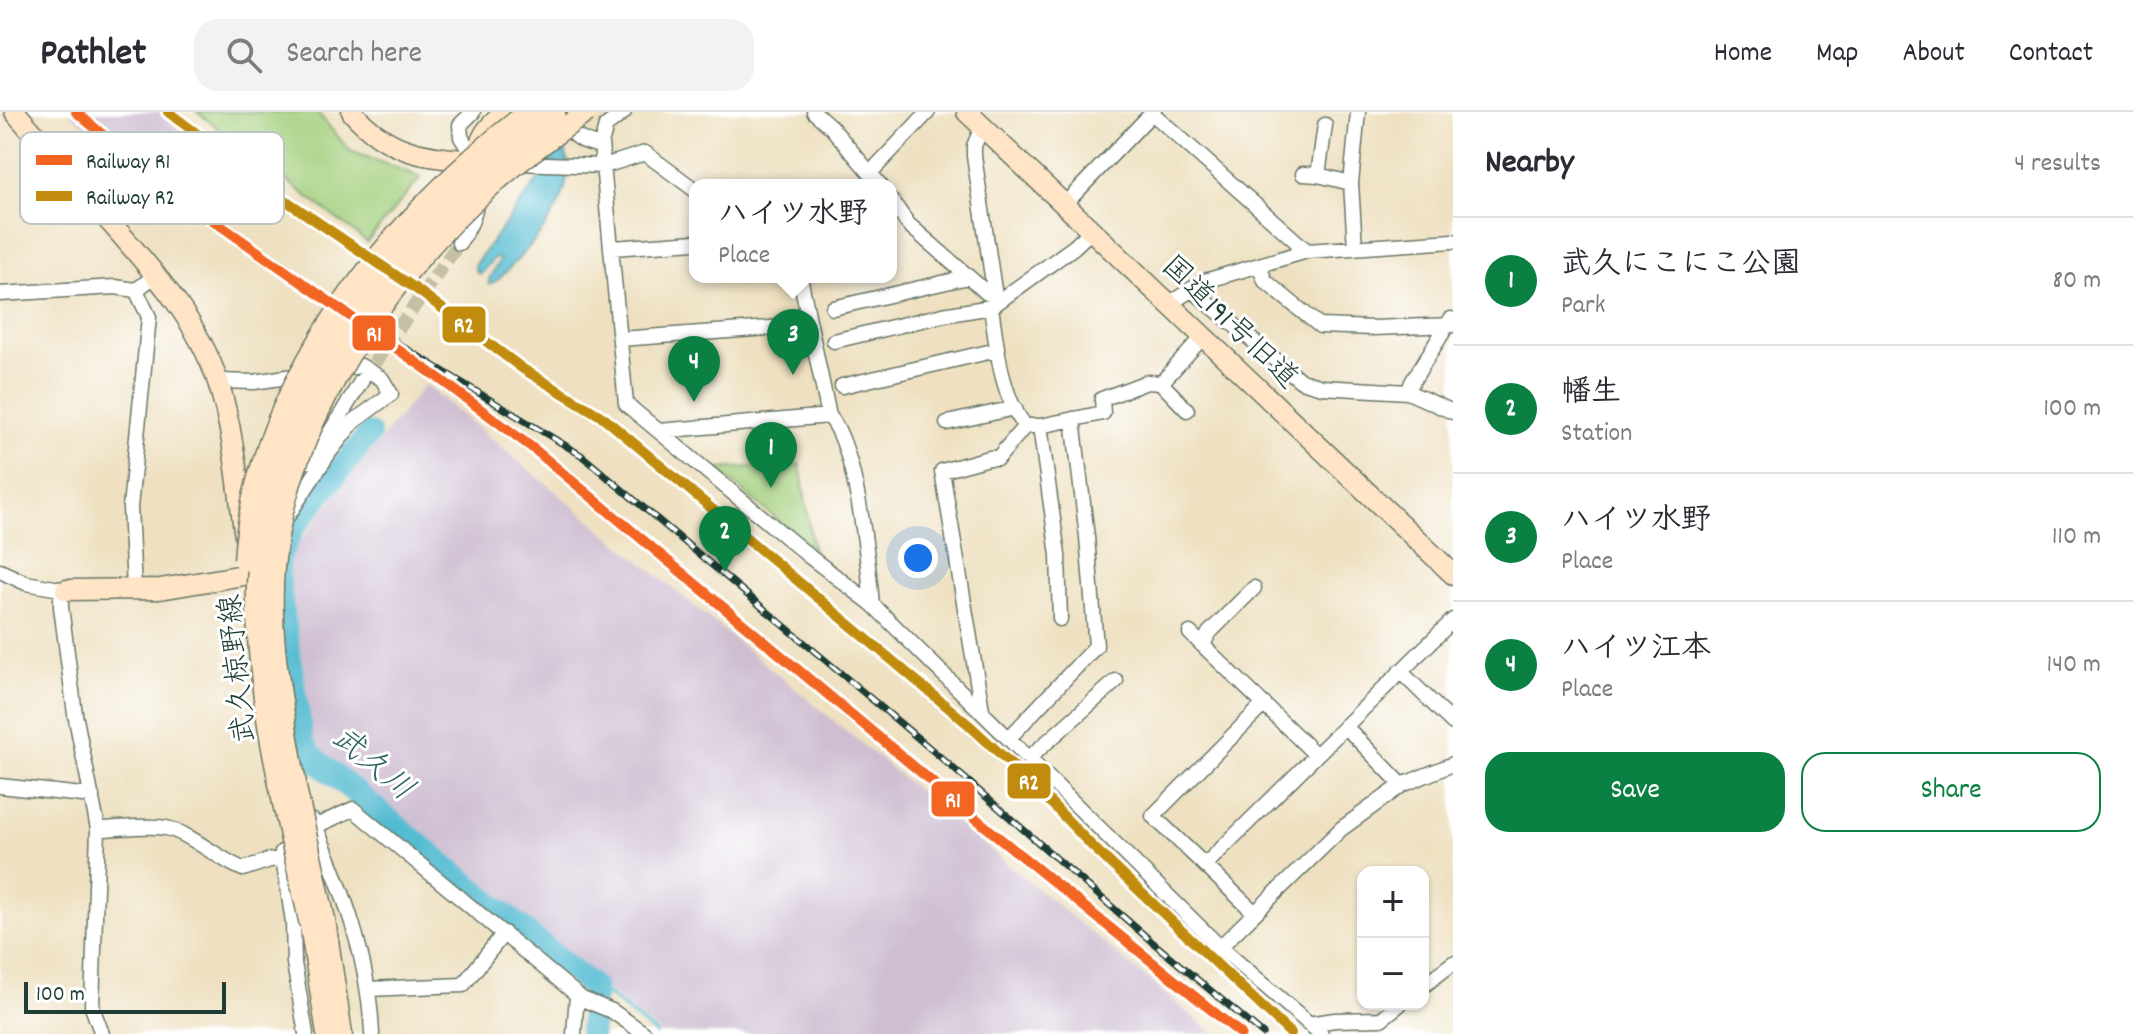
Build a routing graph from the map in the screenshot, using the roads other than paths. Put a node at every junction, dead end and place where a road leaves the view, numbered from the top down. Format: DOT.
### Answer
graph roads {
  1 [pos="15,112"];
  2 [pos="352,112"];
  3 [pos="473,112"];
  4 [pos="505,112"];
  5 [pos="528,112"];
  6 [pos="555,112"];
  7 [pos="564,112"];
  8 [pos="587,112"];
  9 [pos="624,112"];
  10 [pos="814,112"];
  11 [pos="928,112"];
  12 [pos="967,112"];
  13 [pos="1152,112"];
  14 [pos="1358,112"];
  15 [pos="1325,125"];
  16 [pos="982,127"];
  17 [pos="32,132"];
  18 [pos="601,146"];
  19 [pos="477,161"];
  20 [pos="604,166"];
  21 [pos="871,172"];
  22 [pos="876,179"];
  23 [pos="1351,183"];
  24 [pos="689,186"];
  25 [pos="1064,205"];
  26 [pos="897,208"];
  27 [pos="112,224"];
  28 [pos="1091,231"];
  29 [pos="1453,241"];
  30 [pos="689,242"];
  31 [pos="459,243"];
  32 [pos="613,248"];
  33 [pos="1355,248"];
  34 [pos="1307,251"];
  35 [pos="1259,265"];
  36 [pos="156,275"];
  37 [pos="968,277"];
  38 [pos="801,283"];
  39 [pos="1191,289"];
  40 [pos="136,290"];
  41 [pos="0,294"];
  42 [pos="994,302"];
  43 [pos="1169,304"];
  44 [pos="833,308"];
  45 [pos="1451,322"];
  46 [pos="810,325"];
  47 [pos="1203,337"];
  48 [pos="620,339"];
  49 [pos="834,341"];
  50 [pos="997,350"];
  51 [pos="362,380"];
  52 [pos="218,381"];
  53 [pos="1161,383"];
  54 [pos="842,386"];
  55 [pos="1408,392"];
  56 [pos="1015,408"];
  57 [pos="1187,410"];
  58 [pos="1453,412"];
  59 [pos="829,416"];
  60 [pos="1073,419"];
  61 [pos="947,423"];
  62 [pos="1033,426"];
  63 [pos="659,431"];
  64 [pos="0,571"];
  65 [pos="250,574"];
  66 [pos="1453,574"];
  67 [pos="1254,588"];
  68 [pos="134,589"];
  69 [pos="66,590"];
  70 [pos="872,604"];
  71 [pos="1060,619"];
  72 [pos="1453,620"];
  73 [pos="1190,633"];
  74 [pos="1204,643"];
  75 [pos="1400,671"];
  76 [pos="1116,681"];
  77 [pos="270,696"];
  78 [pos="1264,704"];
  79 [pos="982,710"];
  80 [pos="1453,723"];
  81 [pos="1345,726"];
  82 [pos="1010,737"];
  83 [pos="1316,755"];
  84 [pos="1029,758"];
  85 [pos="1453,764"];
  86 [pos="285,782"];
  87 [pos="1402,785"];
  88 [pos="0,786"];
  89 [pos="92,796"];
  90 [pos="316,826"];
  91 [pos="98,829"];
  92 [pos="283,859"];
  93 [pos="1205,865"];
  94 [pos="1254,912"];
  95 [pos="318,922"];
  96 [pos="504,933"];
  97 [pos="1220,947"];
  98 [pos="1453,963"];
  99 [pos="1429,981"];
  100 [pos="368,989"];
  101 [pos="580,997"];
  102 [pos="1392,1010"];
  103 [pos="1308,1024"];
  104 [pos="102,1034"];
  105 [pos="306,1034"];
  106 [pos="327,1034"];
  107 [pos="342,1034"];
  108 [pos="372,1034"];
  109 [pos="574,1034"];
  110 [pos="645,1034"];
  111 [pos="1321,1034"];
  1 -- 17 [label="main road"];
  2 -- 19 [label="main road"];
  3 -- 19 [label="street"];
  4 -- 19 [label="main road"];
  5 -- 86 [label="main road, bridge"];
  6 -- 86 [label="main road, 武久椋野線, bridge"];
  7 -- 18 [label="street"];
  8 -- 86 [label="main road, bridge"];
  9 -- 18 [label="street"];
  10 -- 21 [label="street"];
  11 -- 21 [label="street"];
  12 -- 16 [label="main road, 国道191号旧道"];
  13 -- 25 [label="street"];
  13 -- 34 [label="street"];
  14 -- 23 [label="street"];
  15 -- 23 [label="street"];
  16 -- 25 [label="main road, 国道191号旧道"];
  16 -- 42 [label="street"];
  18 -- 20 [label="street"];
  19 -- 20 [label="street"];
  19 -- 31 [label="street"];
  20 -- 24 [label="street"];
  20 -- 32 [label="street"];
  21 -- 22 [label="street"];
  23 -- 33 [label="street"];
  25 -- 28 [label="main road, 国道191号旧道"];
  26 -- 37 [label="street"];
  27 -- 36 [label="main road"];
  28 -- 42 [label="street"];
  28 -- 43 [label="main road, 国道191号旧道"];
  29 -- 33 [label="street"];
  30 -- 32 [label="street"];
  32 -- 48 [label="street"];
  33 -- 34 [label="street"];
  34 -- 35 [label="street"];
  35 -- 39 [label="street"];
  35 -- 45 [label="street"];
  36 -- 40 [label="street"];
  36 -- 52 [label="main road"];
  37 -- 42 [label="street"];
  37 -- 44 [label="street"];
  38 -- 46 [label="street"];
  39 -- 43 [label="street"];
  39 -- 55 [label="street"];
  40 -- 41 [label="street"];
  40 -- 68 [label="street"];
  42 -- 49 [label="street"];
  42 -- 50 [label="street"];
  43 -- 47 [label="main road, 国道191号旧道"];
  45 -- 55 [label="street"];
  46 -- 48 [label="street"];
  46 -- 59 [label="street"];
  47 -- 53 [label="street"];
  47 -- 66 [label="main road, 国道191号旧道"];
  48 -- 63 [label="street"];
  50 -- 54 [label="street"];
  50 -- 56 [label="street"];
  51 -- 65 [label="street"];
  52 -- 65 [label="main road"];
  52 -- 65 [label="street"];
  53 -- 57 [label="street"];
  53 -- 60 [label="street"];
  55 -- 58 [label="street"];
  56 -- 61 [label="street"];
  56 -- 62 [label="street"];
  59 -- 63 [label="street"];
  59 -- 70 [label="street"];
  60 -- 62 [label="street"];
  60 -- 82 [label="street"];
  62 -- 71 [label="street"];
  62 -- 79 [label="street"];
  63 -- 70 [label="street"];
  64 -- 69 [label="street"];
  65 -- 68 [label="main road"];
  65 -- 77 [label="main road"];
  67 -- 74 [label="street"];
  68 -- 69 [label="main road"];
  69 -- 89 [label="street"];
  70 -- 79 [label="street"];
  72 -- 75 [label="street"];
  73 -- 74 [label="street"];
  74 -- 78 [label="street"];
  75 -- 80 [label="street"];
  75 -- 81 [label="street"];
  76 -- 84 [label="street"];
  77 -- 86 [label="street"];
  77 -- 90 [label="street"];
  78 -- 83 [label="street"];
  78 -- 93 [label="street"];
  79 -- 82 [label="street"];
  81 -- 83 [label="street"];
  81 -- 87 [label="street"];
  82 -- 84 [label="street"];
  83 -- 93 [label="street"];
  84 -- 97 [label="street"];
  85 -- 87 [label="street"];
  86 -- 92 [label="street"];
  86 -- 95 [label="main road, 武久椋野線, bridge"];
  87 -- 94 [label="street"];
  88 -- 89 [label="street"];
  89 -- 91 [label="street"];
  90 -- 92 [label="street"];
  90 -- 96 [label="street"];
  90 -- 100 [label="street"];
  91 -- 92 [label="street"];
  91 -- 104 [label="street"];
  92 -- 105 [label="street"];
  93 -- 94 [label="street"];
  94 -- 97 [label="street"];
  95 -- 106 [label="main road, 武久椋野線"];
  95 -- 107 [label="main road, 武久椋野線"];
  96 -- 100 [label="street"];
  96 -- 101 [label="street"];
  97 -- 103 [label="street"];
  98 -- 99 [label="street"];
  100 -- 108 [label="street"];
  101 -- 109 [label="street"];
  101 -- 110 [label="street"];
  102 -- 103 [label="street"];
  103 -- 111 [label="street"];
}
